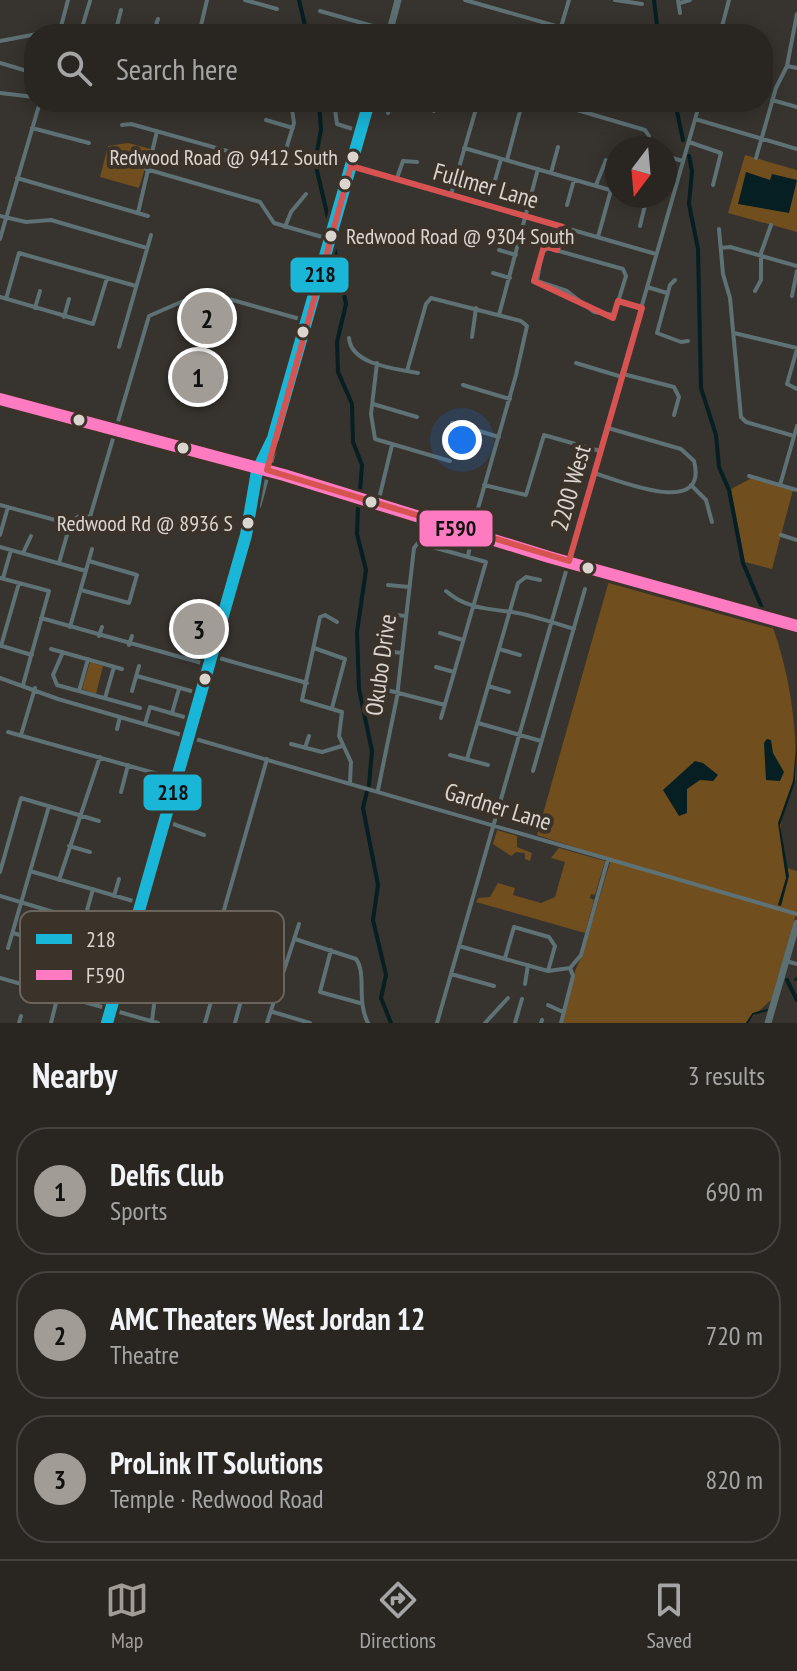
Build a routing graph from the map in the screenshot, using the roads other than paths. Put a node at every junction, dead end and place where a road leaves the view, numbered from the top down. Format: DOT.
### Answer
graph roads {
  1 [pos="68,0"];
  2 [pos="207,0"];
  3 [pos="245,0"];
  4 [pos="398,0"];
  5 [pos="465,0"];
  6 [pos="569,0"];
  7 [pos="618,0"];
  8 [pos="690,0"];
  9 [pos="729,0"];
  10 [pos="90,1"];
  11 [pos="679,2"];
  12 [pos="642,4"];
  13 [pos="277,9"];
  14 [pos="121,10"];
  15 [pos="320,11"];
  16 [pos="680,13"];
  17 [pos="797,14"];
  18 [pos="158,19"];
  19 [pos="62,24"];
  20 [pos="85,24"];
  21 [pos="118,24"];
  22 [pos="156,24"];
  23 [pos="201,24"];
  24 [pos="368,24"];
  25 [pos="392,24"];
  26 [pos="550,24"];
  27 [pos="562,24"];
  28 [pos="723,24"];
  29 [pos="796,30"];
  30 [pos="24,36"];
  31 [pos="0,41"];
  32 [pos="0,63"];
  33 [pos="787,66"];
  34 [pos="797,68"];
  35 [pos="24,70"];
  36 [pos="0,93"];
  37 [pos="24,96"];
  38 [pos="773,98"];
  39 [pos="773,100"];
  40 [pos="797,107"];
  41 [pos="37,112"];
  42 [pos="292,112"];
  43 [pos="335,112"];
  44 [pos="366,112"];
  45 [pos="475,112"];
  46 [pos="520,112"];
  47 [pos="584,112"];
  48 [pos="697,112"];
  49 [pos="769,112"];
  50 [pos="695,119"];
  51 [pos="266,120"];
  52 [pos="122,125"];
  53 [pos="32,128"];
  54 [pos="293,128"];
  55 [pos="157,131"];
  56 [pos="361,131"];
  57 [pos="649,136"];
  58 [pos="762,139"];
  59 [pos="689,142"];
  60 [pos="89,143"];
  61 [pos="558,147"];
  62 [pos="464,148"];
  63 [pos="797,149"];
  64 [pos="756,158"];
  65 [pos="504,159"];
  66 [pos="677,159"];
  67 [pos="683,161"];
  68 [pos="417,162"];
  69 [pos="605,162"];
  70 [pos="351,166"];
  71 [pos="146,169"];
  72 [pos="538,169"];
  73 [pos="551,173"];
  74 [pos="17,178"];
  75 [pos="397,179"];
  76 [pos="574,179"];
  77 [pos="494,184"];
  78 [pos="596,185"];
  79 [pos="713,185"];
  80 [pos="605,188"];
  81 [pos="306,194"];
  82 [pos="451,195"];
  83 [pos="567,205"];
  84 [pos="608,208"];
  85 [pos="644,208"];
  86 [pos="138,213"];
  87 [pos="148,216"];
  88 [pos="524,216"];
  89 [pos="3,217"];
  90 [pos="771,225"];
  91 [pos="640,226"];
  92 [pos="285,227"];
  93 [pos="563,227"];
  94 [pos="506,228"];
  95 [pos="719,229"];
  96 [pos="522,232"];
  97 [pos="151,235"];
  98 [pos="598,237"];
  99 [pos="0,239"];
  100 [pos="330,240"];
  101 [pos="147,248"];
  102 [pos="721,248"];
  103 [pos="499,250"];
  104 [pos="557,250"];
  105 [pos="657,254"];
  106 [pos="516,255"];
  107 [pos="760,256"];
  108 [pos="797,269"];
  109 [pos="493,273"];
  110 [pos="107,278"];
  111 [pos="510,278"];
  112 [pos="675,280"];
  113 [pos="136,286"];
  114 [pos="647,287"];
  115 [pos="40,291"];
  116 [pos="755,291"];
  117 [pos="667,293"];
  118 [pos="792,296"];
  119 [pos="3,298"];
  120 [pos="69,299"];
  121 [pos="618,301"];
  122 [pos="664,305"];
  123 [pos="671,307"];
  124 [pos="35,308"];
  125 [pos="476,308"];
  126 [pos="642,308"];
  127 [pos="499,315"];
  128 [pos="64,317"];
  129 [pos="307,321"];
  130 [pos="733,333"];
  131 [pos="472,337"];
  132 [pos="349,338"];
  133 [pos="688,341"];
  134 [pos="119,347"];
  135 [pos="797,348"];
  136 [pos="377,363"];
  137 [pos="576,363"];
  138 [pos="407,371"];
  139 [pos="418,373"];
  140 [pos="622,376"];
  141 [pos="463,385"];
  142 [pos="797,389"];
  143 [pos="0,399"];
  144 [pos="510,399"];
  145 [pos="373,404"];
  146 [pos="674,415"];
  147 [pos="417,417"];
  148 [pos="452,423"];
  149 [pos="797,426"];
  150 [pos="607,428"];
  151 [pos="115,429"];
  152 [pos="794,436"];
  153 [pos="499,437"];
  154 [pos="392,444"];
  155 [pos="600,451"];
  156 [pos="450,461"];
  157 [pos="264,469"];
  158 [pos="594,473"];
  159 [pos="749,476"];
  160 [pos="484,485"];
  161 [pos="691,485"];
  162 [pos="780,485"];
  163 [pos="797,490"];
  164 [pos="0,505"];
  165 [pos="378,505"];
  166 [pos="8,507"];
  167 [pos="712,522"];
  168 [pos="70,524"];
  169 [pos="473,532"];
  170 [pos="0,535"];
  171 [pos="781,535"];
  172 [pos="31,536"];
  173 [pos="797,540"];
  174 [pos="0,547"];
  175 [pos="92,549"];
  176 [pos="11,550"];
  177 [pos="23,553"];
  178 [pos="468,557"];
  179 [pos="89,561"];
  180 [pos="569,561"];
  181 [pos="59,563"];
  182 [pos="86,571"];
  183 [pos="2,578"];
  184 [pos="540,580"];
  185 [pos="19,583"];
  186 [pos="388,585"];
  187 [pos="409,587"];
  188 [pos="585,589"];
  189 [pos="81,590"];
  190 [pos="446,591"];
  191 [pos="473,606"];
  192 [pos="509,612"];
  193 [pos="386,614"];
  194 [pos="406,616"];
  195 [pos="41,618"];
  196 [pos="337,622"];
  197 [pos="551,623"];
  198 [pos="797,626"];
  199 [pos="70,627"];
  200 [pos="102,627"];
  201 [pos="574,629"];
  202 [pos="440,633"];
  203 [pos="99,636"];
  204 [pos="132,636"];
  205 [pos="463,640"];
  206 [pos="162,644"];
  207 [pos="129,645"];
  208 [pos="1,646"];
  209 [pos="313,647"];
  210 [pos="51,649"];
  211 [pos="499,649"];
  212 [pos="160,651"];
  213 [pos="383,651"];
  214 [pos="63,652"];
  215 [pos="402,653"];
  216 [pos="32,655"];
  217 [pos="520,655"];
  218 [pos="88,659"];
  219 [pos="210,660"];
  220 [pos="139,666"];
  221 [pos="114,667"];
  222 [pos="436,667"];
  223 [pos="122,669"];
  224 [pos="454,672"];
  225 [pos="137,676"];
  226 [pos="0,678"];
  227 [pos="307,683"];
  228 [pos="23,685"];
  229 [pos="61,686"];
  230 [pos="488,686"];
  231 [pos="35,688"];
  232 [pos="179,688"];
  233 [pos="383,689"];
  234 [pos="79,691"];
  235 [pos="132,691"];
  236 [pos="191,691"];
  237 [pos="397,691"];
  238 [pos="509,692"];
  239 [pos="105,698"];
  240 [pos="57,699"];
  241 [pos="445,705"];
  242 [pos="140,708"];
  243 [pos="332,708"];
  244 [pos="172,713"];
  245 [pos="120,717"];
  246 [pos="184,717"];
  247 [pos="441,718"];
  248 [pos="478,723"];
  249 [pos="145,724"];
  250 [pos="117,729"];
  251 [pos="8,732"];
  252 [pos="21,735"];
  253 [pos="519,735"];
  254 [pos="189,736"];
  255 [pos="309,736"];
  256 [pos="541,741"];
  257 [pos="291,744"];
  258 [pos="342,746"];
  259 [pos="305,748"];
  260 [pos="450,755"];
  261 [pos="100,757"];
  262 [pos="268,758"];
  263 [pos="467,759"];
  264 [pos="128,765"];
  265 [pos="488,765"];
  266 [pos="533,771"];
  267 [pos="176,779"];
  268 [pos="350,782"];
  269 [pos="378,791"];
  270 [pos="121,792"];
  271 [pos="49,806"];
  272 [pos="80,815"];
  273 [pos="99,821"];
  274 [pos="165,821"];
  275 [pos="494,825"];
  276 [pos="204,835"];
  277 [pos="69,846"];
  278 [pos="90,852"];
  279 [pos="2,854"];
  280 [pos="608,859"];
  281 [pos="30,871"];
  282 [pos="0,872"];
  283 [pos="119,879"];
  284 [pos="59,880"];
  285 [pos="93,889"];
  286 [pos="0,896"];
  287 [pos="114,896"];
  288 [pos="22,902"];
  289 [pos="141,903"];
  290 [pos="51,911"];
  291 [pos="87,911"];
  292 [pos="139,911"];
  293 [pos="224,911"];
  294 [pos="797,914"];
  295 [pos="797,923"];
  296 [pos="299,924"];
  297 [pos="13,933"];
  298 [pos="20,935"];
  299 [pos="295,939"];
  300 [pos="459,946"];
  301 [pos="8,948"];
  302 [pos="331,950"];
  303 [pos="505,959"];
  304 [pos="786,961"];
  305 [pos="797,964"];
  306 [pos="528,965"];
  307 [pos="570,968"];
  308 [pos="548,971"];
  309 [pos="451,974"];
  310 [pos="284,975"];
  311 [pos="0,978"];
  312 [pos="20,984"];
  313 [pos="525,984"];
  314 [pos="494,986"];
  315 [pos="508,998"];
  316 [pos="522,999"];
  317 [pos="56,1003"];
  318 [pos="86,1003"];
  319 [pos="113,1003"];
  320 [pos="211,1003"];
  321 [pos="241,1003"];
  322 [pos="276,1003"];
  323 [pos="360,1003"];
  324 [pos="548,1005"];
  325 [pos="111,1010"];
  326 [pos="273,1012"];
  327 [pos="563,1012"];
  328 [pos="21,1016"];
  329 [pos="155,1022"];
  330 [pos="19,1023"];
  331 [pos="51,1023"];
  332 [pos="107,1023"];
  333 [pos="205,1023"];
  334 [pos="235,1023"];
  335 [pos="267,1023"];
  336 [pos="310,1023"];
  337 [pos="368,1023"];
  338 [pos="437,1023"];
  339 [pos="485,1023"];
  340 [pos="515,1023"];
  341 [pos="561,1023"];
  342 [pos="768,1023"];
  1 -- 19 [label="street"];
  2 -- 23 [label="street"];
  3 -- 13 [label="street"];
  4 -- 25 [label="main road"];
  5 -- 26 [label="street"];
  6 -- 27 [label="street"];
  7 -- 12 [label="street"];
  8 -- 11 [label="street"];
  9 -- 28 [label="street"];
  10 -- 20 [label="street"];
  11 -- 16 [label="street"];
  14 -- 21 [label="street"];
  15 -- 24 [label="street"];
  17 -- 29 [label="street"];
  18 -- 22 [label="street"];
  29 -- 33 [label="street"];
  30 -- 31 [label="street"];
  32 -- 35 [label="street"];
  33 -- 34 [label="street"];
  33 -- 38 [label="street"];
  36 -- 37 [label="street"];
  39 -- 40 [label="street"];
  41 -- 53 [label="street"];
  42 -- 54 [label="street"];
  43 -- 56 [label="street"];
  44 -- 56 [label="main road"];
  45 -- 62 [label="street"];
  46 -- 65 [label="street"];
  47 -- 57 [label="street"];
  48 -- 50 [label="street, 2200 West"];
  49 -- 58 [label="street"];
  50 -- 58 [label="street"];
  50 -- 59 [label="street, 2200 West"];
  51 -- 54 [label="street"];
  52 -- 55 [label="street"];
  53 -- 60 [label="street"];
  53 -- 74 [label="street"];
  54 -- 55 [label="street"];
  55 -- 71 [label="street"];
  56 -- 70 [label="main road"];
  58 -- 63 [label="street"];
  58 -- 64 [label="street"];
  59 -- 67 [label="street, 2200 West"];
  59 -- 79 [label="street"];
  61 -- 73 [label="street"];
  62 -- 65 [label="street"];
  62 -- 82 [label="street"];
  65 -- 72 [label="street"];
  65 -- 77 [label="street"];
  66 -- 67 [label="street"];
  67 -- 105 [label="street, 2200 West"];
  68 -- 75 [label="street"];
  69 -- 78 [label="street"];
  70 -- 75 [label="street, Fullmer Lane"];
  70 -- 100 [label="main road"];
  71 -- 86 [label="street"];
  71 -- 92 [label="street"];
  72 -- 73 [label="street"];
  72 -- 88 [label="street"];
  73 -- 76 [label="street"];
  74 -- 86 [label="street"];
  74 -- 89 [label="street"];
  75 -- 82 [label="street, Fullmer Lane"];
  76 -- 78 [label="street"];
  76 -- 83 [label="street"];
  78 -- 80 [label="street"];
  81 -- 92 [label="street"];
  82 -- 88 [label="street, Fullmer Lane"];
  84 -- 98 [label="street"];
  85 -- 91 [label="street"];
  86 -- 87 [label="street"];
  88 -- 93 [label="street, Fullmer Lane"];
  88 -- 96 [label="street"];
  89 -- 99 [label="street"];
  89 -- 101 [label="street"];
  90 -- 107 [label="street"];
  92 -- 100 [label="street"];
  93 -- 98 [label="street, Fullmer Lane"];
  93 -- 104 [label="street"];
  94 -- 96 [label="street"];
  95 -- 102 [label="street"];
  96 -- 106 [label="street"];
  97 -- 101 [label="street"];
  98 -- 105 [label="street, Fullmer Lane"];
  100 -- 129 [label="main road"];
  101 -- 113 [label="street"];
  102 -- 107 [label="street"];
  102 -- 130 [label="street"];
  103 -- 106 [label="street"];
  104 -- 121 [label="street"];
  104 -- 121 [label="street"];
  105 -- 114 [label="street, 2200 West"];
  106 -- 111 [label="street"];
  107 -- 108 [label="street"];
  107 -- 116 [label="street"];
  108 -- 118 [label="street"];
  109 -- 111 [label="street"];
  110 -- 113 [label="street"];
  110 -- 119 [label="street"];
  110 -- 128 [label="street"];
  111 -- 127 [label="street"];
  112 -- 117 [label="street"];
  113 -- 134 [label="street"];
  114 -- 117 [label="street"];
  114 -- 126 [label="street, 2200 West"];
  115 -- 124 [label="street"];
  117 -- 122 [label="street"];
  119 -- 124 [label="street"];
  120 -- 128 [label="street"];
  121 -- 126 [label="street"];
  122 -- 123 [label="street"];
  122 -- 133 [label="street"];
  124 -- 128 [label="street"];
  125 -- 127 [label="street"];
  125 -- 131 [label="street"];
  125 -- 138 [label="street"];
  126 -- 140 [label="street, 2200 West"];
  127 -- 144 [label="street"];
  129 -- 151 [label="street"];
  129 -- 157 [label="main road"];
  130 -- 135 [label="street"];
  130 -- 152 [label="street"];
  132 -- 136 [label="street"];
  135 -- 142 [label="street"];
  136 -- 138 [label="street"];
  136 -- 145 [label="street"];
  137 -- 140 [label="street"];
  138 -- 139 [label="street"];
  140 -- 146 [label="street"];
  140 -- 150 [label="street, 2200 West"];
  141 -- 144 [label="street"];
  143 -- 151 [label="main road"];
  144 -- 153 [label="street"];
  145 -- 147 [label="street"];
  145 -- 154 [label="street"];
  148 -- 153 [label="street"];
  149 -- 152 [label="street"];
  150 -- 155 [label="street, 2200 West"];
  150 -- 161 [label="street"];
  151 -- 157 [label="main road"];
  151 -- 168 [label="street"];
  152 -- 162 [label="street"];
  153 -- 160 [label="street"];
  154 -- 156 [label="street"];
  154 -- 165 [label="street"];
  155 -- 158 [label="street, 2200 West"];
  155 -- 160 [label="street"];
  157 -- 165 [label="main road"];
  157 -- 219 [label="main road"];
  158 -- 161 [label="street"];
  158 -- 180 [label="street, 2200 West"];
  159 -- 162 [label="street"];
  160 -- 169 [label="street"];
  161 -- 167 [label="street"];
  162 -- 163 [label="street"];
  164 -- 166 [label="street"];
  165 -- 169 [label="main road"];
  166 -- 168 [label="street"];
  166 -- 170 [label="street"];
  168 -- 181 [label="street"];
  169 -- 178 [label="street"];
  169 -- 180 [label="main road"];
  171 -- 173 [label="street"];
  172 -- 177 [label="street"];
  174 -- 176 [label="street"];
  175 -- 179 [label="street"];
  176 -- 177 [label="street"];
  176 -- 183 [label="street"];
  177 -- 181 [label="street"];
  178 -- 187 [label="street, Okubo Drive"];
  178 -- 191 [label="street"];
  179 -- 182 [label="street"];
  179 -- 189 [label="street"];
  180 -- 197 [label="street, 2200 West"];
  180 -- 198 [label="main road"];
  181 -- 182 [label="street"];
  182 -- 189 [label="street"];
  183 -- 185 [label="street"];
  184 -- 192 [label="street"];
  185 -- 195 [label="street"];
  185 -- 208 [label="street"];
  186 -- 187 [label="street"];
  187 -- 194 [label="street, Okubo Drive"];
  188 -- 201 [label="street"];
  189 -- 199 [label="street"];
  190 -- 191 [label="street"];
  191 -- 192 [label="street"];
  191 -- 205 [label="street"];
  192 -- 197 [label="street"];
  192 -- 211 [label="street"];
  193 -- 194 [label="street"];
  194 -- 215 [label="street, Okubo Drive"];
  195 -- 199 [label="street"];
  195 -- 216 [label="street"];
  196 -- 209 [label="street"];
  197 -- 201 [label="street"];
  197 -- 253 [label="street, 2200 West"];
  199 -- 203 [label="street"];
  200 -- 203 [label="street"];
  201 -- 256 [label="street"];
  202 -- 205 [label="street"];
  203 -- 207 [label="street"];
  204 -- 207 [label="street"];
  205 -- 224 [label="street"];
  206 -- 212 [label="street"];
  207 -- 212 [label="street"];
  208 -- 216 [label="street"];
  209 -- 227 [label="street"];
  209 -- 243 [label="street"];
  210 -- 214 [label="street"];
  211 -- 217 [label="street"];
  211 -- 230 [label="street"];
  212 -- 219 [label="street"];
  213 -- 215 [label="street"];
  214 -- 218 [label="street"];
  214 -- 229 [label="street"];
  215 -- 237 [label="street, Okubo Drive"];
  216 -- 228 [label="street"];
  218 -- 221 [label="street"];
  218 -- 234 [label="street"];
  219 -- 227 [label="street"];
  219 -- 254 [label="main road"];
  220 -- 225 [label="street"];
  221 -- 223 [label="street"];
  221 -- 239 [label="street"];
  222 -- 224 [label="street"];
  224 -- 241 [label="street"];
  225 -- 232 [label="street"];
  225 -- 235 [label="street"];
  226 -- 228 [label="street, Gardner Lane"];
  227 -- 243 [label="street"];
  228 -- 231 [label="street, Gardner Lane"];
  229 -- 234 [label="street"];
  229 -- 240 [label="street"];
  230 -- 238 [label="street"];
  230 -- 248 [label="street"];
  231 -- 240 [label="street, Gardner Lane"];
  231 -- 252 [label="street"];
  232 -- 236 [label="street"];
  232 -- 244 [label="street"];
  233 -- 237 [label="street"];
  234 -- 239 [label="street"];
  237 -- 241 [label="street"];
  237 -- 269 [label="street, Okubo Drive"];
  239 -- 242 [label="street"];
  240 -- 245 [label="street, Gardner Lane"];
  241 -- 247 [label="street"];
  243 -- 258 [label="street"];
  244 -- 246 [label="street"];
  244 -- 249 [label="street"];
  245 -- 249 [label="street, Gardner Lane"];
  245 -- 250 [label="street"];
  248 -- 253 [label="street"];
  248 -- 263 [label="street"];
  249 -- 254 [label="street, Gardner Lane"];
  251 -- 252 [label="street"];
  252 -- 261 [label="street"];
  253 -- 256 [label="street"];
  253 -- 275 [label="street, 2200 West"];
  254 -- 262 [label="street, Gardner Lane"];
  254 -- 267 [label="main road"];
  255 -- 259 [label="street"];
  256 -- 266 [label="street"];
  257 -- 259 [label="street"];
  258 -- 259 [label="street"];
  258 -- 268 [label="street"];
  260 -- 263 [label="street"];
  261 -- 264 [label="street"];
  261 -- 272 [label="street"];
  262 -- 268 [label="street, Gardner Lane"];
  262 -- 293 [label="street"];
  263 -- 265 [label="street"];
  264 -- 267 [label="street"];
  264 -- 270 [label="street"];
  267 -- 274 [label="main road"];
  268 -- 269 [label="street, Gardner Lane"];
  269 -- 275 [label="street, Gardner Lane"];
  271 -- 272 [label="street"];
  271 -- 279 [label="street"];
  271 -- 281 [label="street"];
  272 -- 273 [label="street"];
  272 -- 277 [label="street"];
  274 -- 276 [label="street"];
  274 -- 289 [label="main road"];
  275 -- 280 [label="street, Gardner Lane"];
  275 -- 300 [label="street, 2200 West"];
  277 -- 278 [label="street"];
  277 -- 284 [label="street"];
  279 -- 282 [label="street"];
  280 -- 294 [label="street, Gardner Lane"];
  280 -- 307 [label="street"];
  281 -- 284 [label="street"];
  281 -- 288 [label="street"];
  283 -- 287 [label="street"];
  284 -- 285 [label="street"];
  285 -- 287 [label="street"];
  285 -- 291 [label="street"];
  286 -- 288 [label="street"];
  287 -- 289 [label="street"];
  288 -- 290 [label="street"];
  288 -- 297 [label="street"];
  289 -- 292 [label="main road"];
  295 -- 304 [label="main road"];
  296 -- 299 [label="street"];
  297 -- 298 [label="street"];
  297 -- 301 [label="street"];
  299 -- 302 [label="street"];
  299 -- 310 [label="street"];
  300 -- 303 [label="street"];
  300 -- 309 [label="street, 2200 West"];
  302 -- 323 [label="street"];
  302 -- 323 [label="street"];
  303 -- 306 [label="street"];
  303 -- 308 [label="street"];
  304 -- 305 [label="street"];
  304 -- 342 [label="main road"];
  306 -- 308 [label="street"];
  306 -- 313 [label="street"];
  307 -- 308 [label="street"];
  307 -- 327 [label="street"];
  309 -- 314 [label="street"];
  309 -- 338 [label="street, 2200 West"];
  311 -- 312 [label="street"];
  315 -- 339 [label="street"];
  316 -- 340 [label="street"];
  317 -- 331 [label="street"];
  318 -- 325 [label="street"];
  319 -- 325 [label="main road"];
  320 -- 333 [label="street"];
  321 -- 334 [label="street"];
  322 -- 326 [label="street"];
  323 -- 337 [label="street"];
  324 -- 327 [label="street"];
  325 -- 329 [label="street"];
  325 -- 332 [label="main road"];
  326 -- 335 [label="street"];
  326 -- 336 [label="street"];
  327 -- 341 [label="street"];
  328 -- 330 [label="street"];
}
